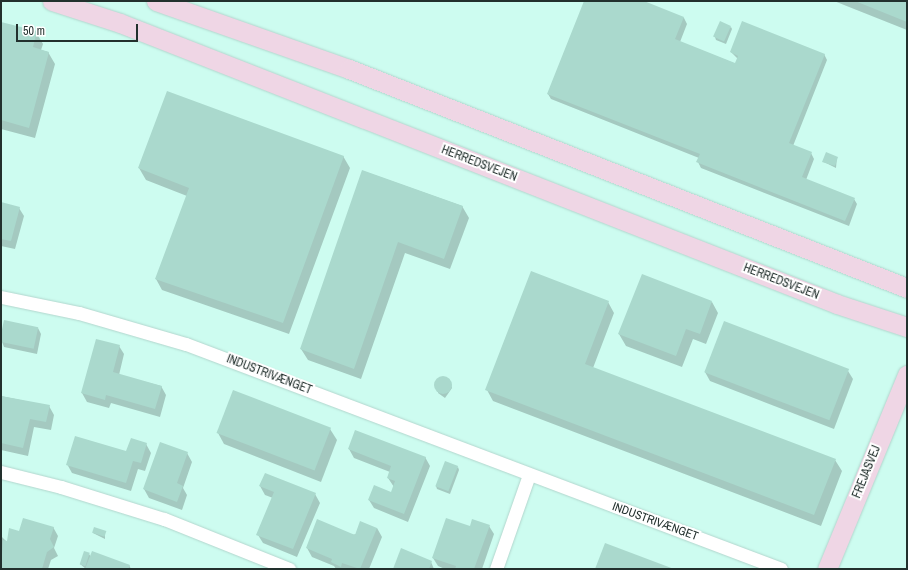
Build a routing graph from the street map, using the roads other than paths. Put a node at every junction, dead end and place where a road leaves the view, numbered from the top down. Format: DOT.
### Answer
graph roads {
  1 [pos="52,1"];
  2 [pos="156,1"];
  3 [pos="907,288"];
  4 [pos="1,297"];
  5 [pos="907,327"];
  6 [pos="907,375"];
  7 [pos="1,472"];
  8 [pos="529,475"];
  9 [pos="288,569"];
  10 [pos="496,569"];
  11 [pos="781,569"];
  12 [pos="828,569"];
  1 -- 5 [label="street, HERREDSVEJEN"];
  2 -- 3 [label="street"];
  4 -- 8 [label="street, INDUSTRIVÆNGET"];
  6 -- 12 [label="street, FREJASVEJ"];
  7 -- 9 [label="street"];
  8 -- 10 [label="street"];
  8 -- 11 [label="street, INDUSTRIVÆNGET"];
}
